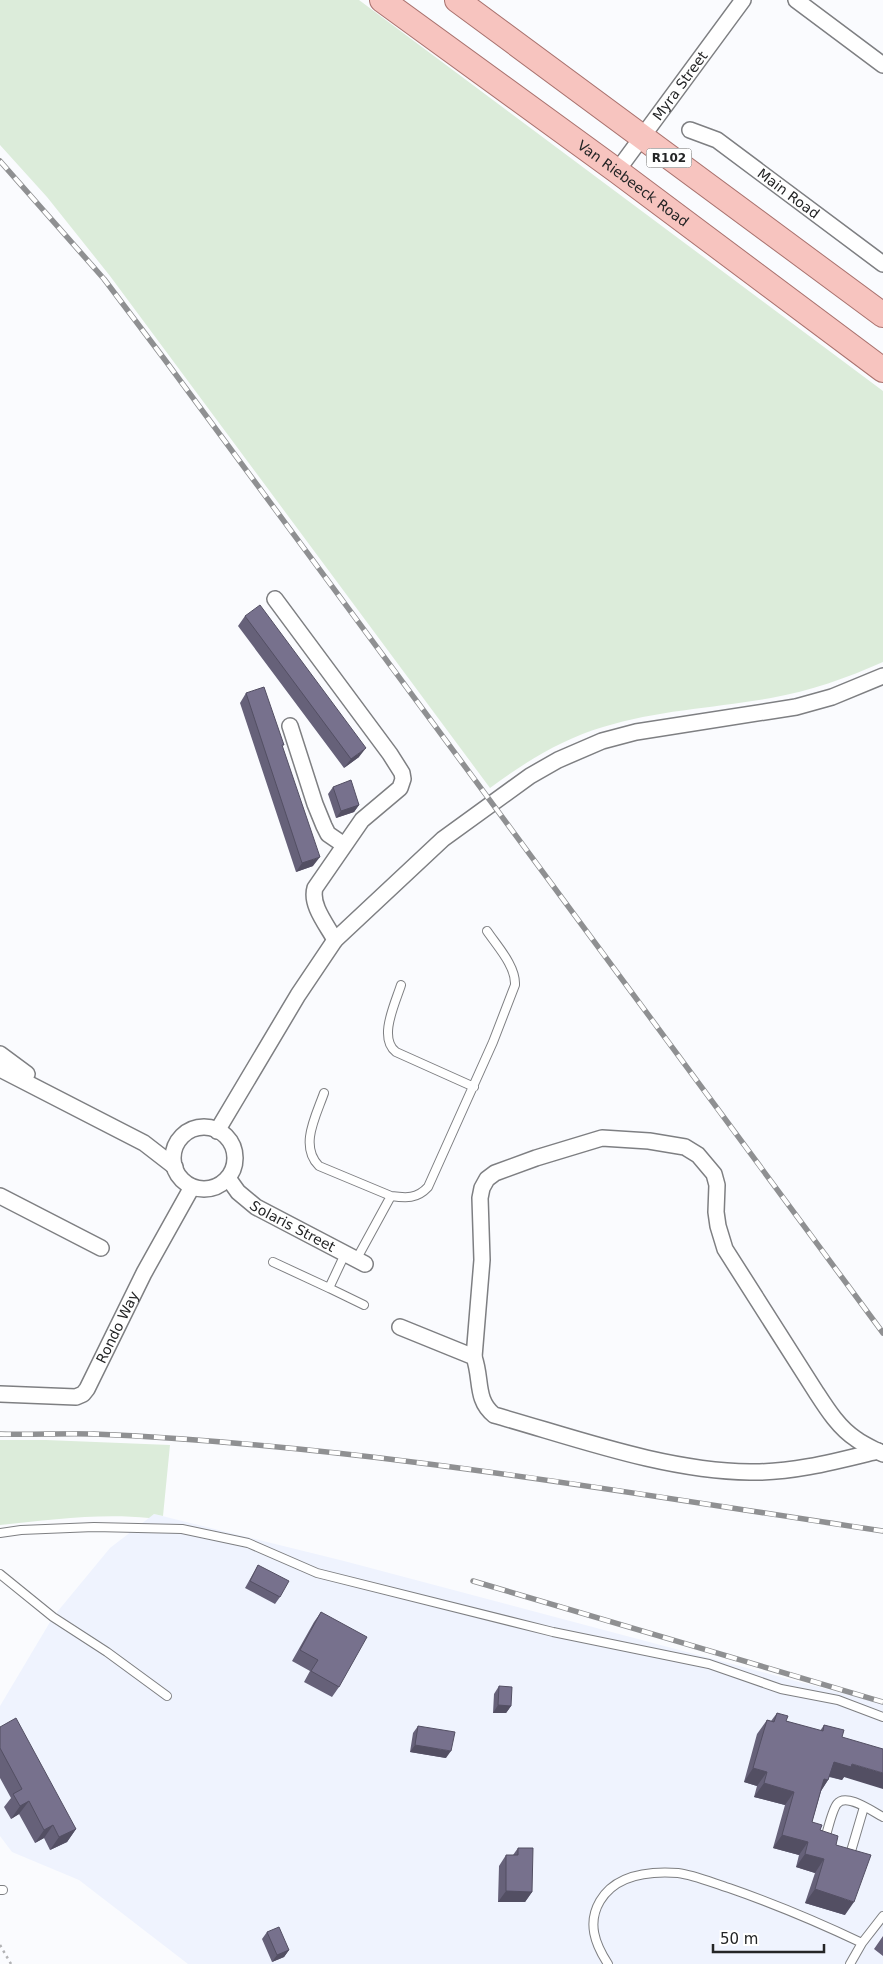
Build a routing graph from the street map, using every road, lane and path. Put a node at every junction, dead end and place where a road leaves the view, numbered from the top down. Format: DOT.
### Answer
graph roads {
  1 [pos="382,0"];
  2 [pos="456,0"];
  3 [pos="743,0"];
  4 [pos="796,0"];
  5 [pos="883,65"];
  6 [pos="690,130"];
  7 [pos="641,137"];
  8 [pos="617,171"];
  9 [pos="883,264"];
  10 [pos="883,315"];
  11 [pos="883,370"];
  12 [pos="275,599"];
  13 [pos="883,676"];
  14 [pos="290,726"];
  15 [pos="344,845"];
  16 [pos="487,931"];
  17 [pos="335,940"];
  18 [pos="401,985"];
  19 [pos="0,1054"];
  20 [pos="0,1069"];
  21 [pos="0,1078"];
  22 [pos="474,1086"];
  23 [pos="46,1093"];
  24 [pos="324,1093"];
  25 [pos="217,1130"];
  26 [pos="179,1142"];
  27 [pos="144,1143"];
  28 [pos="175,1167"];
  29 [pos="228,1178"];
  30 [pos="192,1186"];
  31 [pos="0,1196"];
  32 [pos="391,1196"];
  33 [pos="101,1248"];
  34 [pos="356,1259"];
  35 [pos="273,1262"];
  36 [pos="329,1288"];
  37 [pos="364,1305"];
  38 [pos="400,1327"];
  39 [pos="474,1357"];
  40 [pos="0,1394"];
  41 [pos="880,1452"];
  42 [pos="0,1533"];
  43 [pos="0,1574"];
  44 [pos="167,1696"];
  45 [pos="883,1717"];
  46 [pos="864,1807"];
  47 [pos="883,1817"];
  48 [pos="825,1838"];
  49 [pos="849,1858"];
  50 [pos="883,1916"];
  51 [pos="862,1943"];
  52 [pos="0,1945"];
  53 [pos="11,1964"];
  54 [pos="608,1964"];
  55 [pos="850,1964"];
  1 -- 8 [label="main road, Van Riebeeck Road"];
  2 -- 7 [label="main road, R102"];
  3 -- 7 [label="street, Myra Street"];
  4 -- 5 [label="street"];
  6 -- 9 [label="street, Main Road"];
  7 -- 8 [label="street, Myra Street"];
  7 -- 10 [label="main road, R102"];
  8 -- 11 [label="main road, Van Riebeeck Road"];
  12 -- 15 [label="street"];
  13 -- 17 [label="street"];
  14 -- 15 [label="street"];
  15 -- 17 [label="street"];
  16 -- 22 [label="lane"];
  17 -- 25 [label="street"];
  18 -- 22 [label="lane"];
  19 -- 23 [label="street"];
  20 -- 23 [label="street"];
  21 -- 23 [label="street"];
  22 -- 32 [label="lane"];
  23 -- 27 [label="street"];
  24 -- 32 [label="lane"];
  25 -- 26 [label="street"];
  25 -- 29 [label="street"];
  26 -- 27 [label="street"];
  26 -- 28 [label="street"];
  27 -- 28 [label="street"];
  28 -- 30 [label="street"];
  29 -- 30 [label="street"];
  29 -- 34 [label="street, Solaris Street"];
  30 -- 40 [label="street, Rondo Way"];
  31 -- 33 [label="street"];
  32 -- 34 [label="lane"];
  34 -- 36 [label="lane"];
  35 -- 36 [label="lane"];
  36 -- 37 [label="lane"];
  38 -- 39 [label="street"];
  39 -- 41 [label="street"];
  39 -- 41 [label="street"];
  42 -- 45 [label="lane"];
  43 -- 44 [label="lane"];
  46 -- 47 [label="lane"];
  46 -- 48 [label="lane"];
  46 -- 49 [label="lane"];
  50 -- 51 [label="lane"];
  51 -- 54 [label="lane"];
  51 -- 55 [label="lane"];
  52 -- 53 [label="path"];
}
